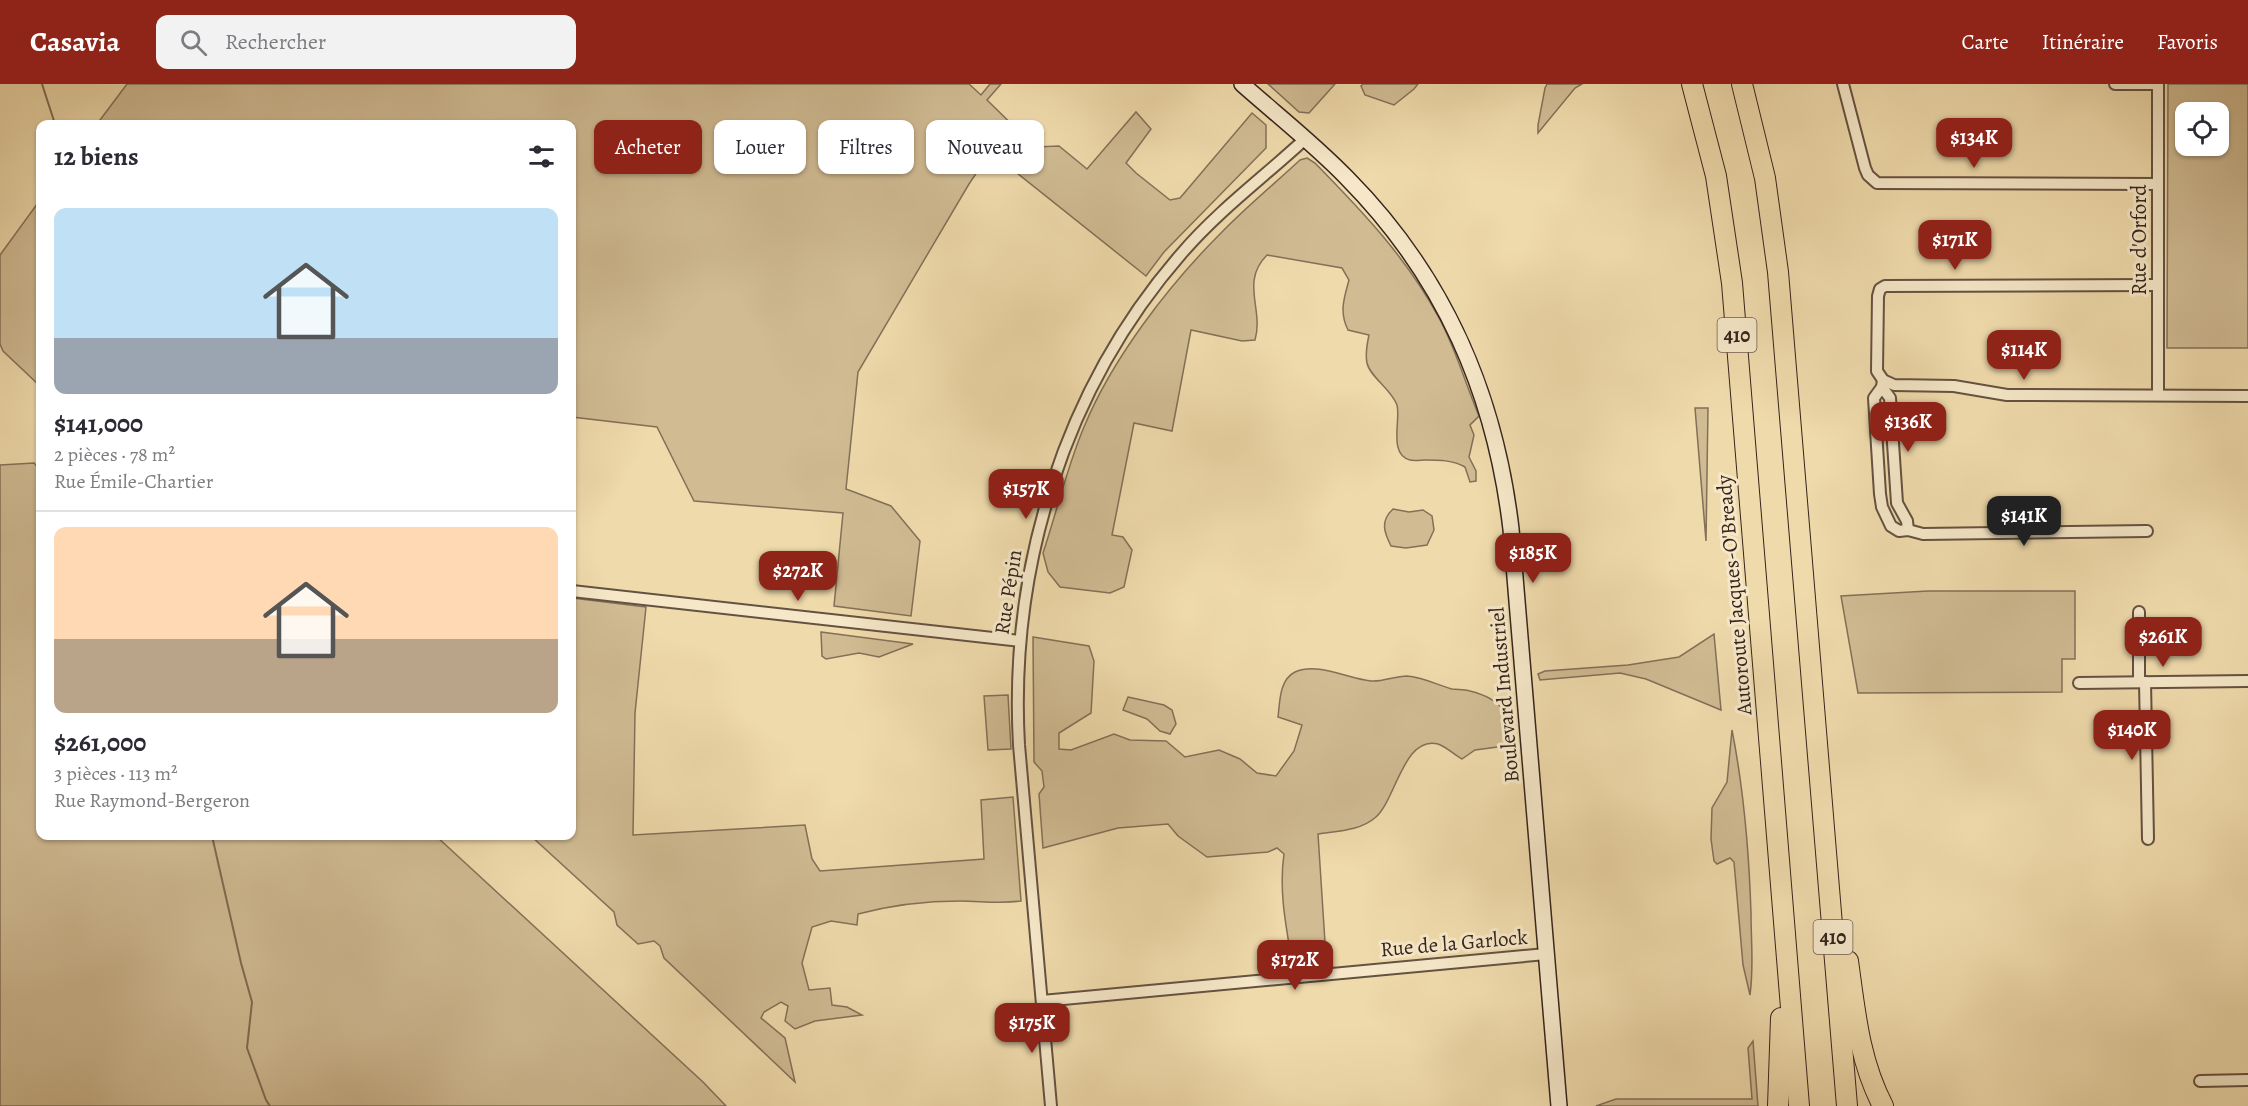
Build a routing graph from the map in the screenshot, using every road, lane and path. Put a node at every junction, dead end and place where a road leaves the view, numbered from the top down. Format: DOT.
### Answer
graph roads {
  1 [pos="1242,84"];
  2 [pos="1692,84"];
  3 [pos="1742,84"];
  4 [pos="1843,84"];
  5 [pos="2115,84"];
  6 [pos="2158,84"];
  7 [pos="1305,139"];
  8 [pos="2158,184"];
  9 [pos="2158,285"];
  10 [pos="1882,384"];
  11 [pos="2158,395"];
  12 [pos="2248,396"];
  13 [pos="1908,530"];
  14 [pos="2147,531"];
  15 [pos="576,591"];
  16 [pos="2139,612"];
  17 [pos="1020,641"];
  18 [pos="2248,681"];
  19 [pos="2142,682"];
  20 [pos="2079,683"];
  21 [pos="1820,768"];
  22 [pos="2148,839"];
  23 [pos="1783,913"];
  24 [pos="1546,954"];
  25 [pos="1042,1001"];
  26 [pos="2248,1080"];
  27 [pos="2200,1081"];
  28 [pos="1051,1106"];
  29 [pos="1559,1106"];
  30 [pos="1778,1106"];
  31 [pos="1799,1106"];
  32 [pos="1847,1106"];
  33 [pos="1883,1106"];
  1 -- 7 [label="street, Boulevard Industriel"];
  2 -- 23 [label="highway, Autoroute Jacques-O'Bready / 410"];
  3 -- 21 [label="highway, 410"];
  4 -- 8 [label="street"];
  5 -- 6 [label="street"];
  6 -- 8 [label="street, Rue d'Orford"];
  7 -- 17 [label="street, Rue Pépin"];
  7 -- 24 [label="street, Boulevard Industriel"];
  8 -- 9 [label="street, Rue d'Orford"];
  9 -- 10 [label="street"];
  9 -- 11 [label="street, Rue d'Orford"];
  10 -- 11 [label="street"];
  10 -- 13 [label="street"];
  10 -- 13 [label="street"];
  11 -- 12 [label="street"];
  13 -- 14 [label="street"];
  15 -- 17 [label="street"];
  16 -- 19 [label="street"];
  17 -- 25 [label="street, Rue Pépin"];
  18 -- 19 [label="street"];
  19 -- 20 [label="street"];
  19 -- 22 [label="street"];
  21 -- 32 [label="highway, 410"];
  21 -- 33 [label="highway"];
  23 -- 30 [label="highway"];
  23 -- 31 [label="highway, Autoroute Jacques-O'Bready / 410"];
  24 -- 25 [label="street, Rue de la Garlock"];
  24 -- 29 [label="street, Boulevard Industriel"];
  25 -- 28 [label="street, Rue Pépin"];
  26 -- 27 [label="street"];
}
